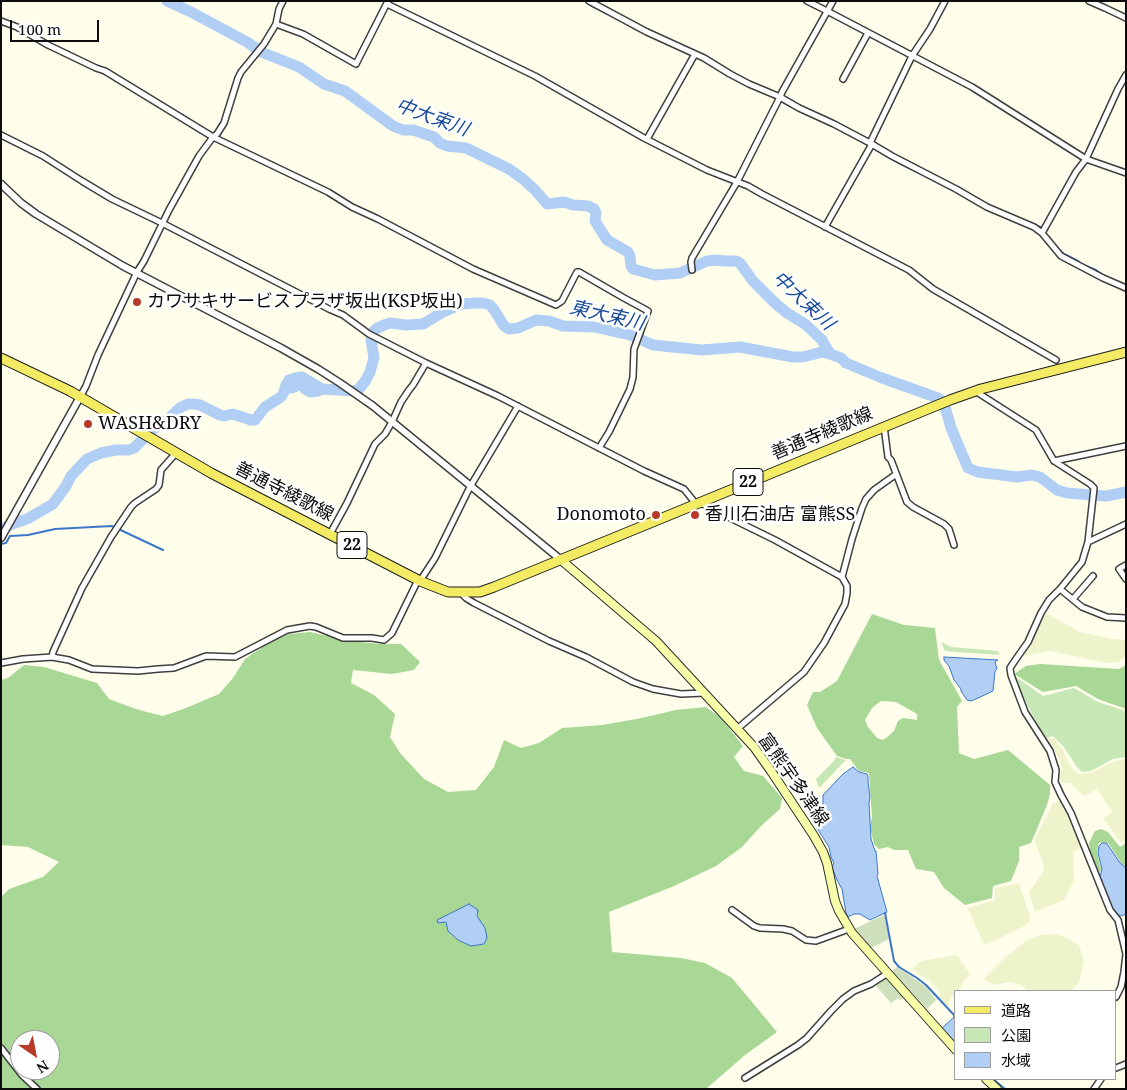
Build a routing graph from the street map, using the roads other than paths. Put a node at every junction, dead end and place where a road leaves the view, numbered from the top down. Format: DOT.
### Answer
graph roads {
  1 [pos="283,1"];
  2 [pos="589,1"];
  3 [pos="807,1"];
  4 [pos="833,1"];
  5 [pos="945,1"];
  6 [pos="1089,1"];
  7 [pos="388,3"];
  8 [pos="827,11"];
  9 [pos="1126,18"];
  10 [pos="1,21"];
  11 [pos="276,24"];
  12 [pos="868,33"];
  13 [pos="694,55"];
  14 [pos="912,56"];
  15 [pos="1126,74"];
  16 [pos="843,79"];
  17 [pos="780,99"];
  18 [pos="1,135"];
  19 [pos="213,137"];
  20 [pos="647,139"];
  21 [pos="871,145"];
  22 [pos="1086,159"];
  23 [pos="1126,173"];
  24 [pos="737,182"];
  25 [pos="1,184"];
  26 [pos="162,223"];
  27 [pos="825,227"];
  28 [pos="1043,232"];
  29 [pos="692,268"];
  30 [pos="137,272"];
  31 [pos="1126,288"];
  32 [pos="1126,352"];
  33 [pos="1,358"];
  34 [pos="1056,360"];
  35 [pos="426,363"];
  36 [pos="975,391"];
  37 [pos="80,397"];
  38 [pos="518,406"];
  39 [pos="392,422"];
  40 [pos="884,426"];
  41 [pos="1126,446"];
  42 [pos="599,448"];
  43 [pos="176,453"];
  44 [pos="1054,461"];
  45 [pos="896,475"];
  46 [pos="470,486"];
  47 [pos="698,503"];
  48 [pos="1126,524"];
  49 [pos="330,534"];
  50 [pos="1,538"];
  51 [pos="1088,542"];
  52 [pos="954,545"];
  53 [pos="560,559"];
  54 [pos="1126,565"];
  55 [pos="1093,576"];
  56 [pos="842,577"];
  57 [pos="1126,579"];
  58 [pos="419,580"];
  59 [pos="1060,589"];
  60 [pos="461,592"];
  61 [pos="1073,599"];
  62 [pos="1126,618"];
  63 [pos="52,657"];
  64 [pos="1,663"];
  65 [pos="704,693"];
  66 [pos="737,729"];
  67 [pos="732,910"];
  68 [pos="1126,916"];
  69 [pos="1118,920"];
  70 [pos="849,929"];
  71 [pos="888,973"];
  72 [pos="1117,996"];
  73 [pos="1,1048"];
  74 [pos="954,1048"];
  75 [pos="745,1078"];
  76 [pos="37,1089"];
  1 -- 11 [label="street"];
  2 -- 13 [label="street"];
  3 -- 8 [label="street"];
  4 -- 8 [label="street"];
  5 -- 14 [label="street"];
  6 -- 9 [label="street"];
  7 -- 11 [label="street"];
  7 -- 20 [label="street"];
  8 -- 12 [label="street"];
  8 -- 17 [label="street"];
  10 -- 19 [label="street"];
  11 -- 19 [label="street"];
  12 -- 14 [label="street"];
  12 -- 16 [label="street"];
  13 -- 17 [label="street"];
  13 -- 20 [label="street"];
  14 -- 21 [label="street"];
  14 -- 22 [label="street"];
  15 -- 22 [label="street"];
  17 -- 21 [label="street"];
  17 -- 24 [label="street"];
  18 -- 26 [label="street"];
  19 -- 26 [label="street"];
  19 -- 42 [label="street"];
  20 -- 24 [label="street"];
  21 -- 27 [label="street"];
  21 -- 28 [label="street"];
  22 -- 23 [label="street"];
  22 -- 28 [label="street"];
  24 -- 27 [label="street"];
  24 -- 29 [label="street"];
  25 -- 30 [label="street"];
  26 -- 30 [label="street"];
  26 -- 35 [label="street"];
  27 -- 34 [label="street"];
  28 -- 31 [label="street"];
  30 -- 37 [label="street"];
  30 -- 39 [label="street"];
  32 -- 36 [label="main road, 善通寺綾歌線 / 22"];
  33 -- 37 [label="main road, 善通寺綾歌線 / 22"];
  35 -- 38 [label="street"];
  35 -- 39 [label="street"];
  36 -- 40 [label="main road, 善通寺綾歌線 / 22"];
  36 -- 44 [label="street"];
  37 -- 43 [label="main road, 善通寺綾歌線 / 22"];
  37 -- 50 [label="street"];
  38 -- 42 [label="street"];
  38 -- 46 [label="street"];
  39 -- 46 [label="street"];
  39 -- 49 [label="street"];
  40 -- 45 [label="street"];
  40 -- 47 [label="main road, 善通寺綾歌線 / 22"];
  41 -- 44 [label="street"];
  42 -- 47 [label="street"];
  43 -- 49 [label="main road, 善通寺綾歌線 / 22"];
  43 -- 63 [label="street"];
  44 -- 51 [label="street"];
  45 -- 52 [label="street"];
  45 -- 56 [label="street"];
  46 -- 53 [label="street"];
  46 -- 58 [label="street"];
  47 -- 53 [label="main road, 善通寺綾歌線 / 22"];
  47 -- 56 [label="street"];
  48 -- 51 [label="street"];
  49 -- 58 [label="main road, 善通寺綾歌線 / 22"];
  51 -- 59 [label="street"];
  53 -- 60 [label="main road, 善通寺綾歌線 / 22"];
  53 -- 65 [label="main road, 富熊宇多津線"];
  54 -- 57 [label="street"];
  55 -- 61 [label="street"];
  56 -- 66 [label="street"];
  58 -- 60 [label="main road, 善通寺綾歌線 / 22"];
  58 -- 63 [label="street"];
  59 -- 61 [label="street"];
  59 -- 69 [label="street"];
  60 -- 65 [label="street"];
  61 -- 62 [label="street"];
  63 -- 64 [label="street"];
  65 -- 66 [label="main road, 富熊宇多津線"];
  66 -- 70 [label="main road, 富熊宇多津線"];
  67 -- 70 [label="street"];
  68 -- 69 [label="street"];
  69 -- 72 [label="street"];
  70 -- 71 [label="main road, 富熊宇多津線"];
  71 -- 74 [label="main road, 富熊宇多津線"];
  71 -- 75 [label="street"];
  73 -- 76 [label="street"];
}
